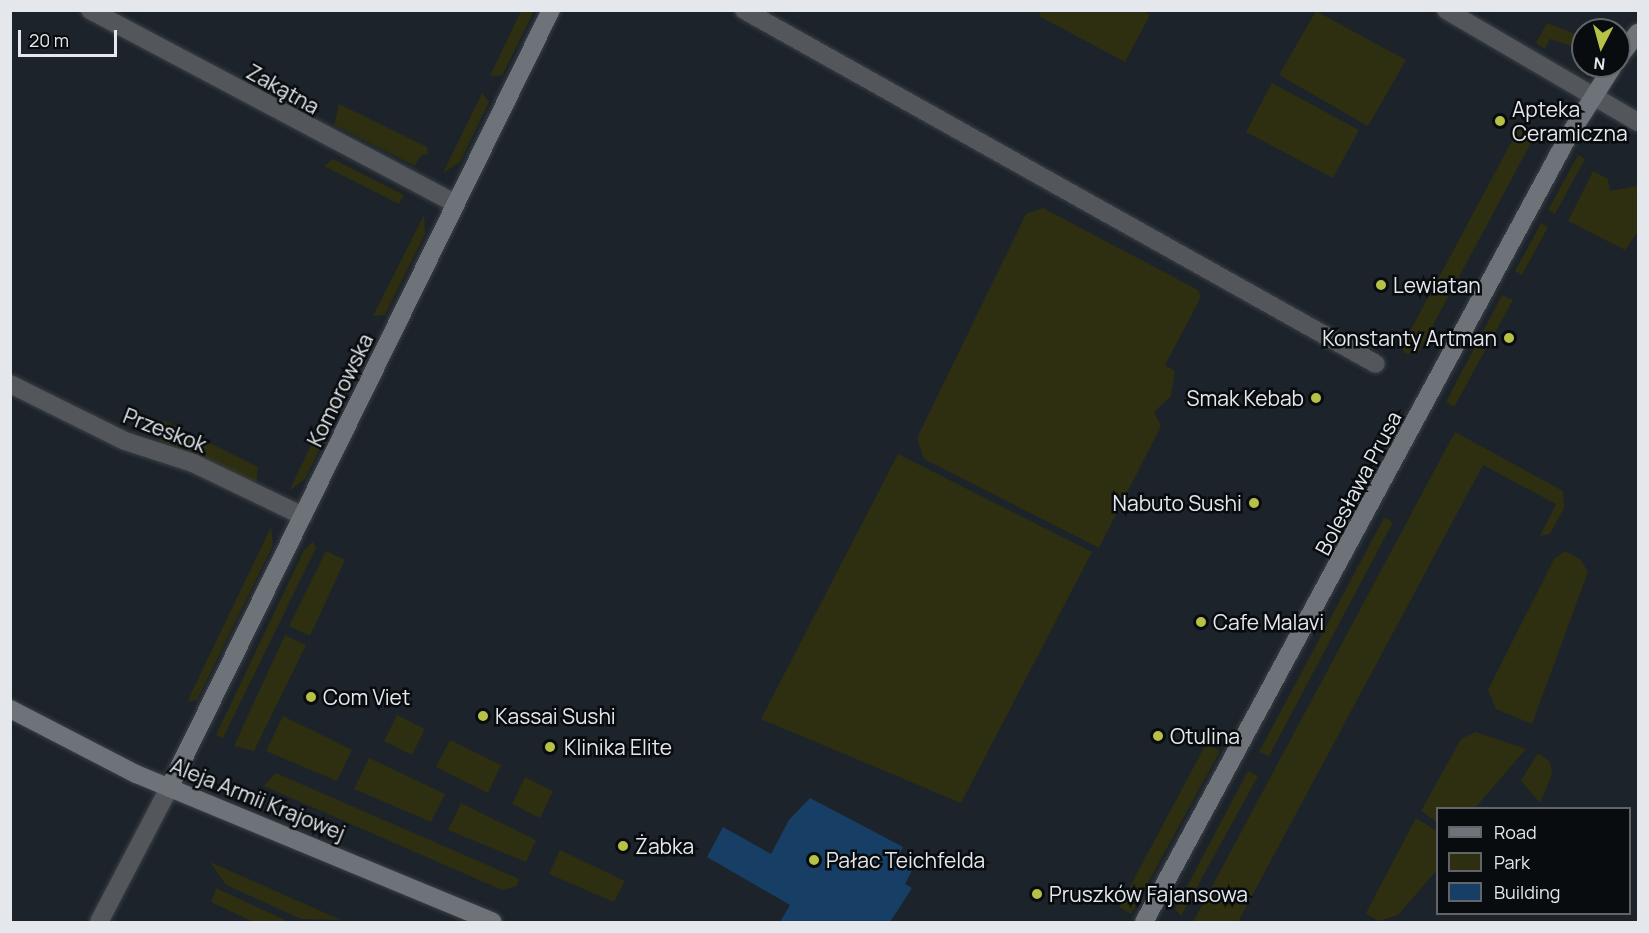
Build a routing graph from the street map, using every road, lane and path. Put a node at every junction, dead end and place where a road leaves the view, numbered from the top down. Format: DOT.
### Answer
graph roads {
  1 [pos="90,10"];
  2 [pos="551,10"];
  3 [pos="744,10"];
  4 [pos="1446,10"];
  5 [pos="1605,78"];
  6 [pos="1594,94"];
  7 [pos="1638,122"];
  8 [pos="456,204"];
  9 [pos="1376,364"];
  10 [pos="10,384"];
  11 [pos="303,516"];
  12 [pos="10,709"];
  13 [pos="169,788"];
  14 [pos="99,922"];
  15 [pos="493,922"];
  16 [pos="1144,922"];
  1 -- 8 [label="street, Zakątna"];
  2 -- 8 [label="street, Komorowska"];
  3 -- 9 [label="street"];
  4 -- 6 [label="street"];
  5 -- 6 [label="street, Bolesława Prusa"];
  6 -- 7 [label="street"];
  6 -- 16 [label="street, Bolesława Prusa"];
  8 -- 11 [label="street, Komorowska"];
  10 -- 11 [label="street, Przeskok"];
  11 -- 13 [label="street, Komorowska"];
  12 -- 13 [label="street, Aleja Armii Krajowej"];
  13 -- 14 [label="street"];
  13 -- 15 [label="street, Aleja Armii Krajowej"];
}
